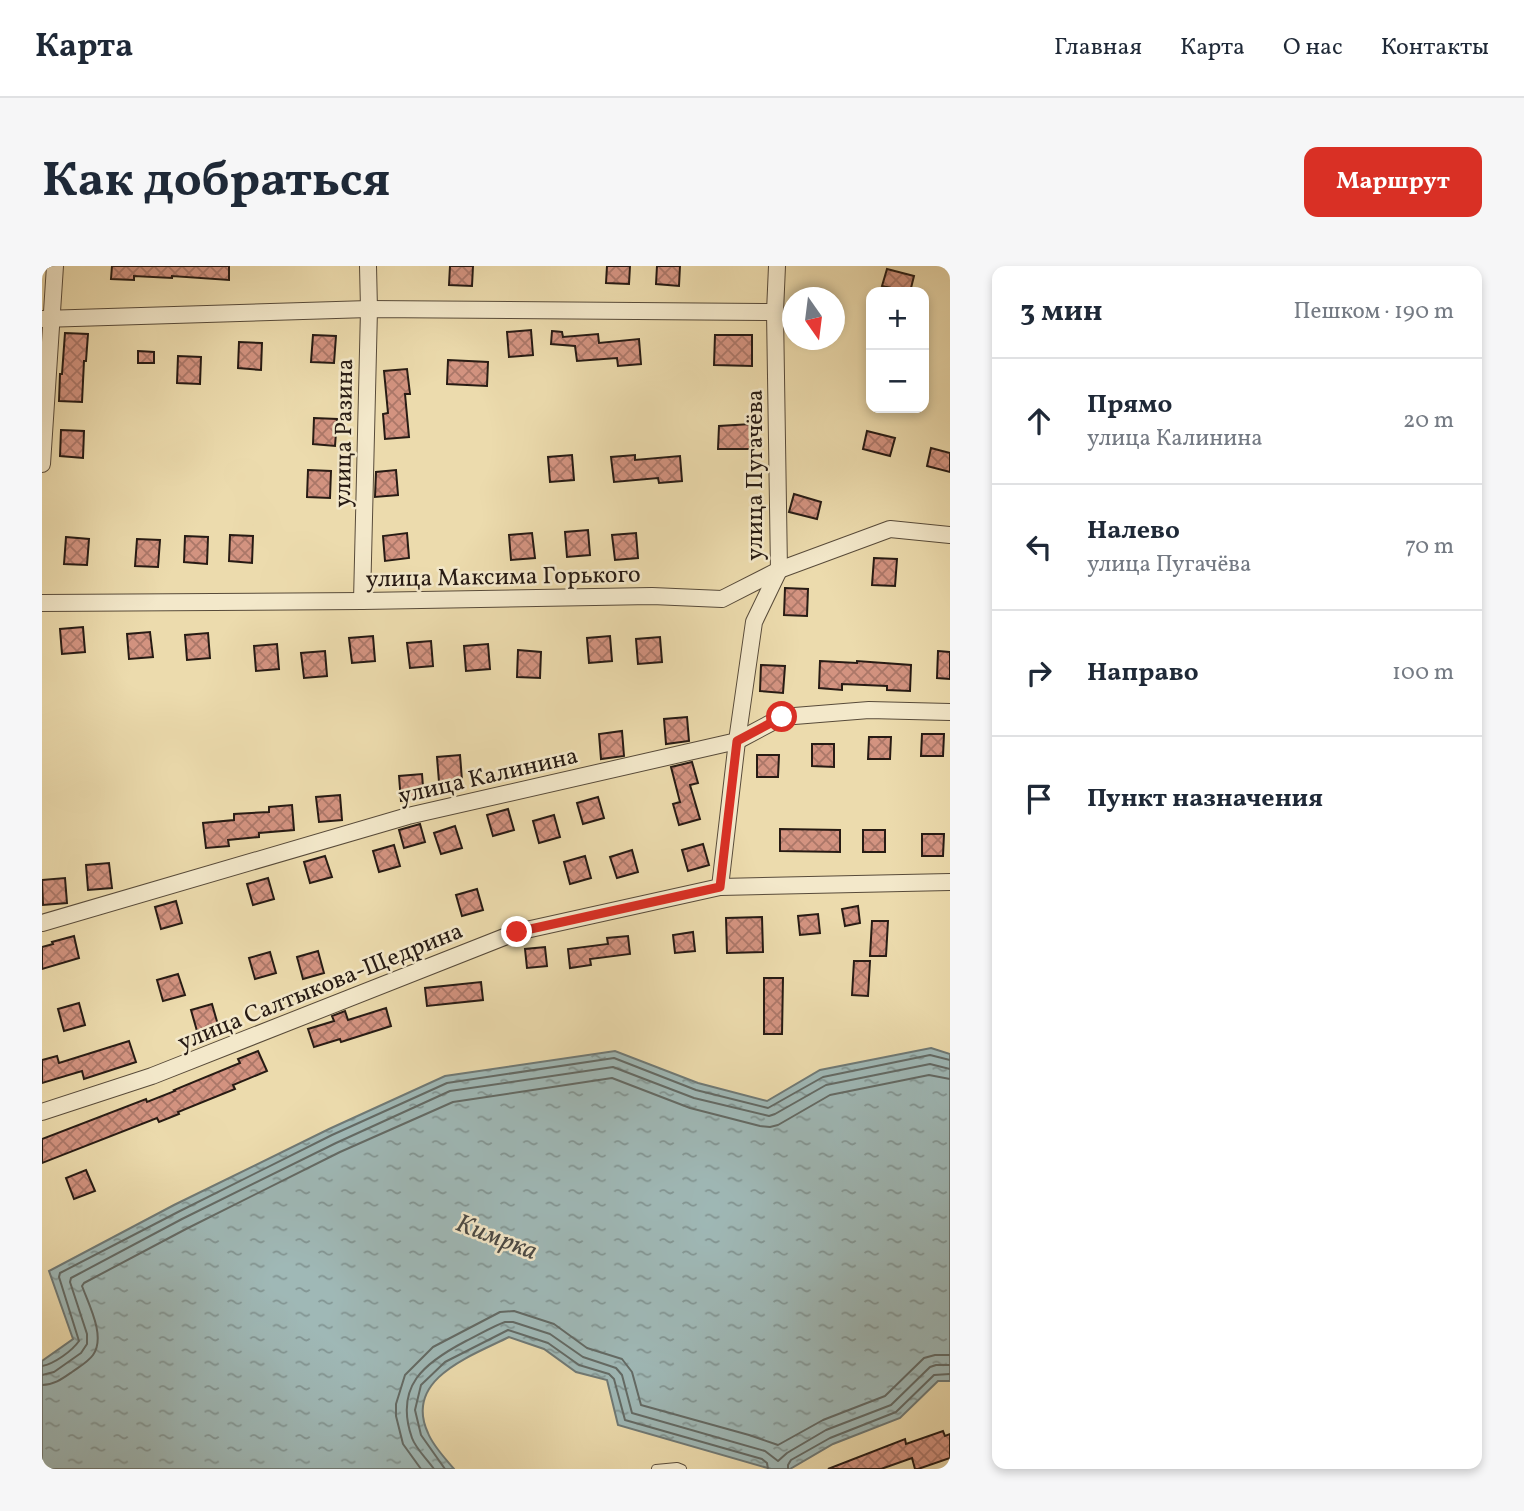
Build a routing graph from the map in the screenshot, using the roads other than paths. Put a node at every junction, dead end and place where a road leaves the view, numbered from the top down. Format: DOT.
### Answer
graph roads {
  1 [pos="55,266"];
  2 [pos="368,266"];
  3 [pos="777,266"];
  4 [pos="369,309"];
  5 [pos="775,312"];
  6 [pos="47,319"];
  7 [pos="42,464"];
  8 [pos="950,534"];
  9 [pos="779,570"];
  10 [pos="362,601"];
  11 [pos="42,603"];
  12 [pos="950,712"];
  13 [pos="737,741"];
  14 [pos="950,882"];
  15 [pos="720,887"];
  16 [pos="42,923"];
  17 [pos="42,1112"];
  18 [pos="656,1469"];
  19 [pos="682,1469"];
  1 -- 6 [label="street"];
  2 -- 4 [label="street, улица Разина"];
  3 -- 5 [label="street, улица Пугачёва"];
  4 -- 5 [label="street"];
  4 -- 6 [label="street"];
  4 -- 10 [label="street, улица Разина"];
  5 -- 9 [label="street, улица Пугачёва"];
  6 -- 7 [label="street"];
  8 -- 9 [label="street, улица Максима Горького"];
  9 -- 10 [label="street, улица Максима Горького"];
  9 -- 13 [label="street, улица Пугачёва"];
  10 -- 11 [label="street, улица Максима Горького"];
  12 -- 13 [label="street, улица Калинина"];
  13 -- 15 [label="street, улица Пугачёва"];
  13 -- 16 [label="street, улица Калинина"];
  14 -- 15 [label="street, улица Салтыкова-Щедрина"];
  15 -- 17 [label="street, улица Салтыкова-Щедрина"];
  18 -- 19 [label="lane"];
}
